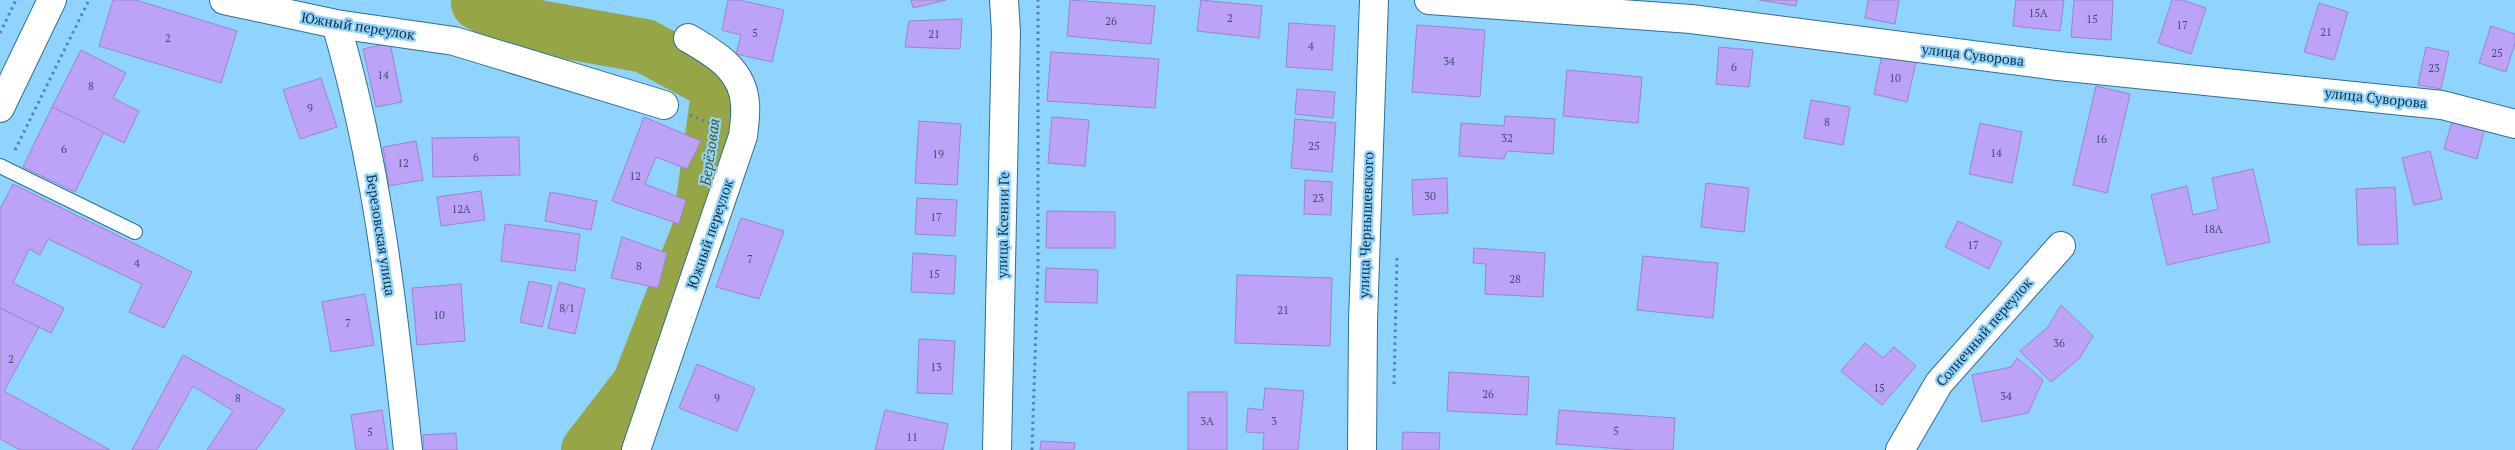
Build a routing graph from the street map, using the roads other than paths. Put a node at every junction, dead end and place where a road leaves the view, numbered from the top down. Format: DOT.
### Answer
graph roads {
  1 [pos="52,0"];
  2 [pos="224,0"];
  3 [pos="1004,0"];
  4 [pos="1374,0"];
  5 [pos="1430,0"];
  6 [pos="1697,10"];
  7 [pos="336,24"];
  8 [pos="688,38"];
  9 [pos="664,105"];
  10 [pos="0,108"];
  11 [pos="2515,124"];
  12 [pos="3,167"];
  13 [pos="135,232"];
  14 [pos="2061,246"];
  15 [pos="408,450"];
  16 [pos="636,450"];
  17 [pos="997,450"];
  18 [pos="1362,450"];
  19 [pos="1900,450"];
  1 -- 10 [label="street"];
  2 -- 7 [label="street, Южный переулок"];
  3 -- 17 [label="street, улица Ксении Ге"];
  4 -- 18 [label="street, улица Чернышевского"];
  5 -- 6 [label="street, улица Суворова"];
  6 -- 11 [label="street, улица Суворова"];
  7 -- 9 [label="street, Южный переулок"];
  7 -- 15 [label="street, Березовская улица"];
  8 -- 16 [label="street, Южный переулок"];
  12 -- 13 [label="lane"];
  14 -- 19 [label="street, Солнечный переулок"];
}
